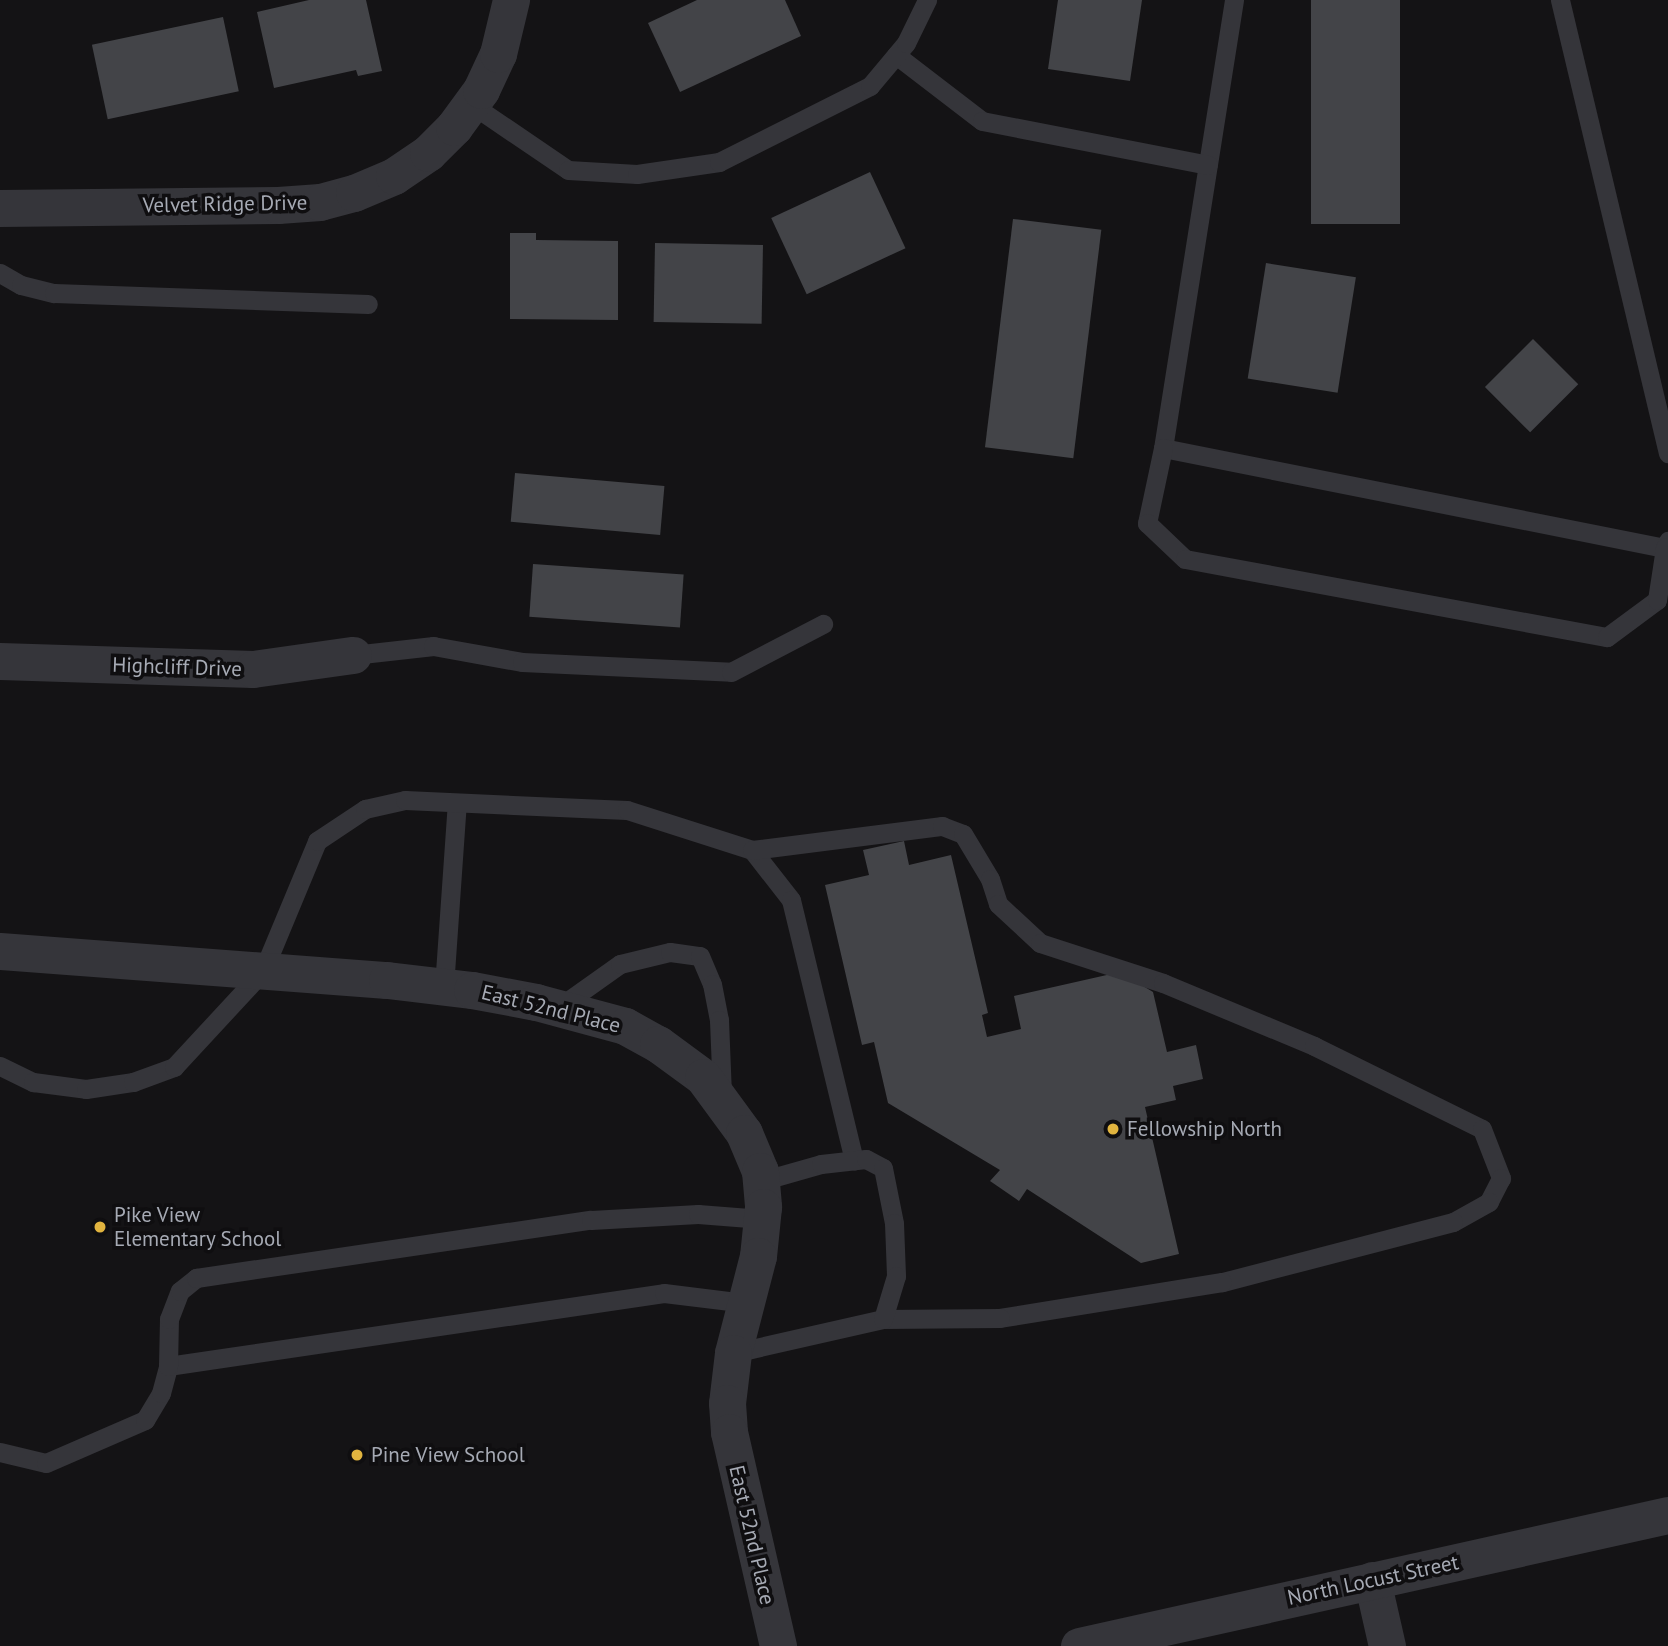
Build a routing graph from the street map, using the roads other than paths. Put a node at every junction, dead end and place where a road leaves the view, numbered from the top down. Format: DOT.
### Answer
graph roads {
  1 [pos="511,0"];
  2 [pos="927,0"];
  3 [pos="1234,0"];
  4 [pos="1560,0"];
  5 [pos="896,55"];
  6 [pos="471,103"];
  7 [pos="1208,165"];
  8 [pos="0,208"];
  9 [pos="0,273"];
  10 [pos="368,304"];
  11 [pos="1163,448"];
  12 [pos="1668,453"];
  13 [pos="1667,545"];
  14 [pos="823,624"];
  15 [pos="353,655"];
  16 [pos="0,661"];
  17 [pos="457,803"];
  18 [pos="752,850"];
  19 [pos="0,951"];
  20 [pos="263,971"];
  21 [pos="444,987"];
  22 [pos="558,1008"];
  23 [pos="0,1066"];
  24 [pos="722,1099"];
  25 [pos="854,1160"];
  26 [pos="761,1181"];
  27 [pos="762,1219"];
  28 [pos="746,1303"];
  29 [pos="883,1319"];
  30 [pos="733,1353"];
  31 [pos="169,1366"];
  32 [pos="0,1452"];
  33 [pos="1668,1515"];
  34 [pos="1372,1580"];
  35 [pos="778,1646"];
  36 [pos="1079,1646"];
  37 [pos="1387,1646"];
  1 -- 6 [label="street, Velvet Ridge Drive"];
  2 -- 5 [label="lane"];
  3 -- 7 [label="lane"];
  4 -- 12 [label="lane"];
  5 -- 6 [label="lane"];
  5 -- 7 [label="lane"];
  6 -- 8 [label="street, Velvet Ridge Drive"];
  7 -- 11 [label="lane"];
  9 -- 10 [label="lane"];
  11 -- 13 [label="lane"];
  11 -- 13 [label="lane"];
  14 -- 15 [label="lane"];
  15 -- 16 [label="street, Highcliff Drive"];
  17 -- 18 [label="lane"];
  17 -- 20 [label="lane"];
  17 -- 21 [label="lane"];
  18 -- 25 [label="lane"];
  18 -- 29 [label="lane"];
  19 -- 20 [label="street, East 52nd Place"];
  20 -- 21 [label="street, East 52nd Place"];
  20 -- 23 [label="lane"];
  21 -- 22 [label="street, East 52nd Place"];
  22 -- 24 [label="street, East 52nd Place"];
  22 -- 24 [label="lane"];
  24 -- 26 [label="street, East 52nd Place"];
  25 -- 26 [label="lane"];
  25 -- 29 [label="lane"];
  26 -- 27 [label="street, East 52nd Place"];
  27 -- 28 [label="street, East 52nd Place"];
  27 -- 31 [label="lane"];
  28 -- 30 [label="street, East 52nd Place"];
  28 -- 31 [label="lane"];
  29 -- 30 [label="lane"];
  30 -- 35 [label="street, East 52nd Place"];
  31 -- 32 [label="lane"];
  33 -- 34 [label="street, North Locust Street"];
  34 -- 36 [label="street, North Locust Street"];
  34 -- 37 [label="street"];
}
